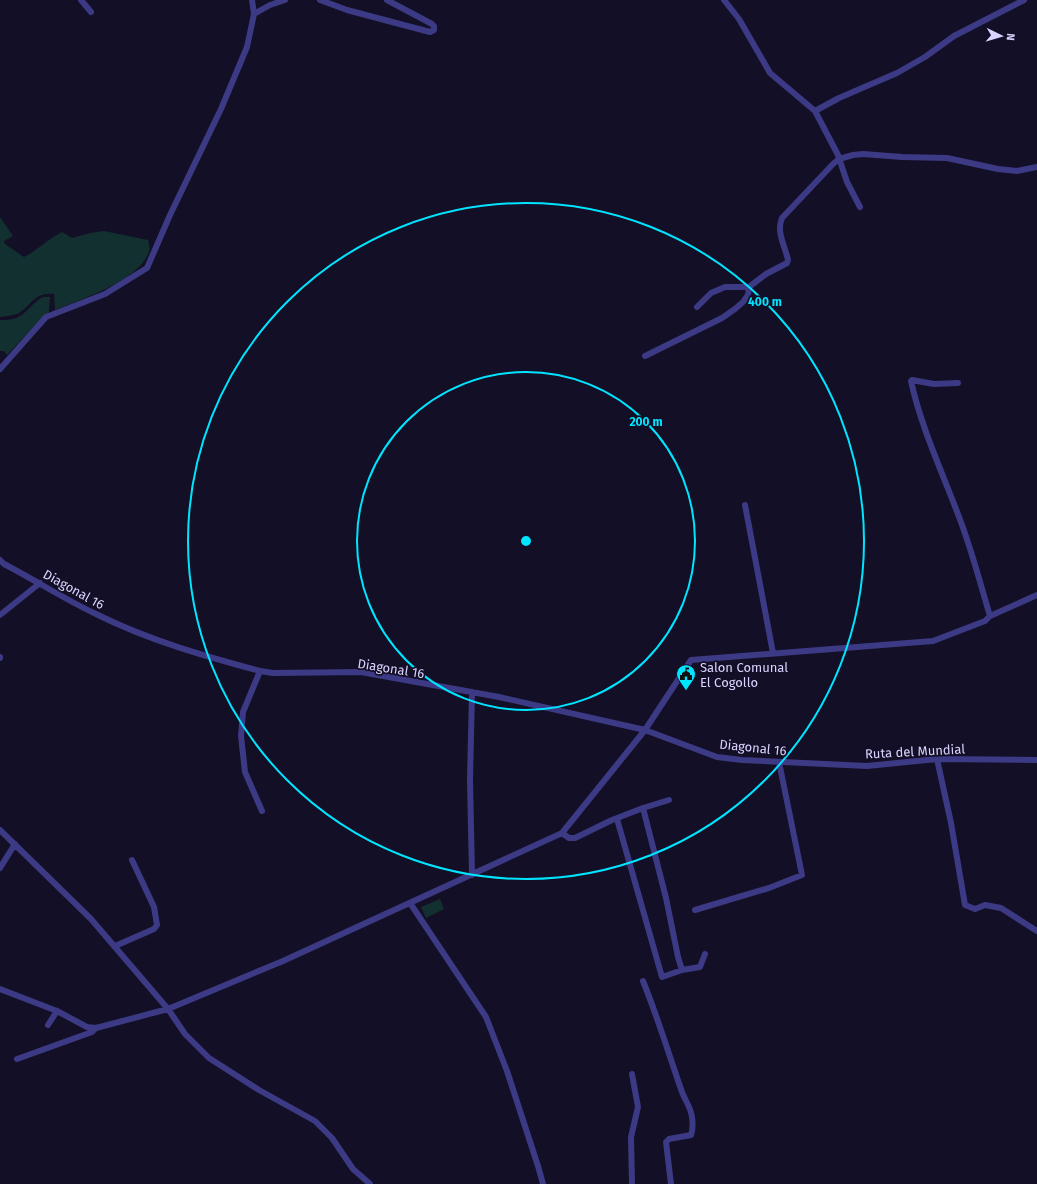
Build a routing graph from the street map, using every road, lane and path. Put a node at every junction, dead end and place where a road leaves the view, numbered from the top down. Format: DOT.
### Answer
graph roads {
  1 [pos="81,0"];
  2 [pos="252,0"];
  3 [pos="285,0"];
  4 [pos="320,0"];
  5 [pos="387,0"];
  6 [pos="724,0"];
  7 [pos="1024,0"];
  8 [pos="92,12"];
  9 [pos="254,14"];
  10 [pos="815,111"];
  11 [pos="839,159"];
  12 [pos="1037,167"];
  13 [pos="860,207"];
  14 [pos="749,287"];
  15 [pos="697,307"];
  16 [pos="645,356"];
  17 [pos="0,369"];
  18 [pos="958,383"];
  19 [pos="745,505"];
  20 [pos="0,560"];
  21 [pos="40,583"];
  22 [pos="1037,595"];
  23 [pos="0,615"];
  24 [pos="990,616"];
  25 [pos="773,653"];
  26 [pos="260,671"];
  27 [pos="472,692"];
  28 [pos="645,730"];
  29 [pos="937,759"];
  30 [pos="1037,760"];
  31 [pos="779,762"];
  32 [pos="794,762"];
  33 [pos="669,800"];
  34 [pos="644,808"];
  35 [pos="262,810"];
  36 [pos="617,819"];
  37 [pos="0,830"];
  38 [pos="562,833"];
  39 [pos="15,844"];
  40 [pos="132,860"];
  41 [pos="0,868"];
  42 [pos="472,875"];
  43 [pos="410,903"];
  44 [pos="695,910"];
  45 [pos="1037,931"];
  46 [pos="115,946"];
  47 [pos="705,954"];
  48 [pos="682,970"];
  49 [pos="643,981"];
  50 [pos="0,989"];
  51 [pos="168,1009"];
  52 [pos="57,1011"];
  53 [pos="48,1025"];
  54 [pos="96,1028"];
  55 [pos="17,1059"];
  56 [pos="632,1074"];
  57 [pos="370,1184"];
  58 [pos="543,1184"];
  59 [pos="632,1184"];
  60 [pos="671,1184"];
  1 -- 8 [label="street"];
  2 -- 9 [label="street"];
  3 -- 9 [label="street"];
  4 -- 5 [label="street"];
  6 -- 10 [label="street"];
  7 -- 10 [label="street"];
  9 -- 17 [label="street"];
  10 -- 11 [label="street"];
  11 -- 12 [label="street"];
  11 -- 13 [label="street"];
  11 -- 14 [label="street"];
  14 -- 15 [label="street"];
  14 -- 16 [label="street"];
  18 -- 24 [label="street"];
  19 -- 25 [label="street"];
  20 -- 21 [label="street, Diagonal 16"];
  21 -- 23 [label="street"];
  21 -- 26 [label="street, Diagonal 16"];
  22 -- 24 [label="street"];
  24 -- 25 [label="street"];
  25 -- 28 [label="street"];
  26 -- 27 [label="street, Diagonal 16"];
  26 -- 35 [label="street"];
  27 -- 28 [label="street, Diagonal 16"];
  27 -- 42 [label="street"];
  28 -- 31 [label="street, Diagonal 16"];
  28 -- 38 [label="street"];
  29 -- 30 [label="street, Ruta del Mundial"];
  29 -- 32 [label="street, Ruta del Mundial"];
  29 -- 45 [label="street"];
  31 -- 32 [label="street, Diagonal 16"];
  31 -- 44 [label="street"];
  33 -- 34 [label="street"];
  34 -- 36 [label="street"];
  34 -- 48 [label="street"];
  36 -- 38 [label="street"];
  36 -- 48 [label="street"];
  37 -- 39 [label="street"];
  38 -- 42 [label="street"];
  39 -- 41 [label="street"];
  39 -- 46 [label="street"];
  40 -- 46 [label="street"];
  42 -- 43 [label="street"];
  43 -- 51 [label="street"];
  43 -- 58 [label="street"];
  46 -- 51 [label="street"];
  47 -- 48 [label="street"];
  49 -- 60 [label="street"];
  50 -- 52 [label="street"];
  51 -- 54 [label="street"];
  51 -- 57 [label="street"];
  52 -- 53 [label="street"];
  52 -- 54 [label="street"];
  54 -- 55 [label="street"];
  56 -- 59 [label="street"];
}
